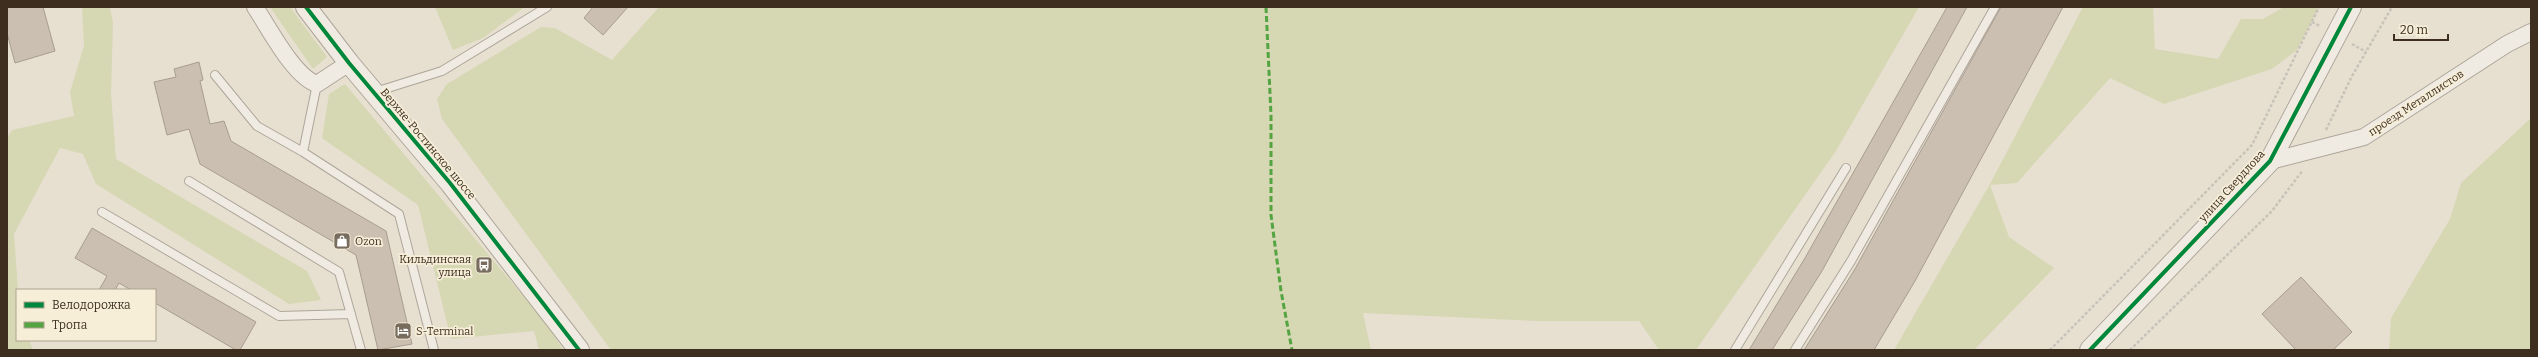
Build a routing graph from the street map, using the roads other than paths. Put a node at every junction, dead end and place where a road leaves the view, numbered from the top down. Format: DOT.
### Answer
graph roads {
  1 [pos="255,7"];
  2 [pos="306,7"];
  3 [pos="547,7"];
  4 [pos="1994,7"];
  5 [pos="2351,7"];
  6 [pos="2531,32"];
  7 [pos="349,63"];
  8 [pos="215,75"];
  9 [pos="317,84"];
  10 [pos="374,92"];
  11 [pos="303,152"];
  12 [pos="2270,161"];
  13 [pos="1846,168"];
  14 [pos="189,181"];
  15 [pos="102,212"];
  16 [pos="351,314"];
  17 [pos="361,350"];
  18 [pos="434,350"];
  19 [pos="579,350"];
  20 [pos="1735,350"];
  21 [pos="1795,350"];
  22 [pos="2090,350"];
  1 -- 9 [label="street"];
  2 -- 7 [label="street, Верхне-Ростинское шоссе"];
  3 -- 10 [label="lane"];
  4 -- 21 [label="lane"];
  5 -- 12 [label="street, улица Свердлова"];
  6 -- 12 [label="street, проезд Металлистов"];
  7 -- 9 [label="street"];
  7 -- 10 [label="street, Верхне-Ростинское шоссе"];
  8 -- 11 [label="lane"];
  9 -- 11 [label="lane"];
  10 -- 19 [label="street, Верхне-Ростинское шоссе"];
  11 -- 18 [label="lane"];
  12 -- 22 [label="street, улица Свердлова"];
  13 -- 20 [label="lane"];
  14 -- 16 [label="lane"];
  15 -- 16 [label="lane"];
  16 -- 17 [label="lane"];
}
